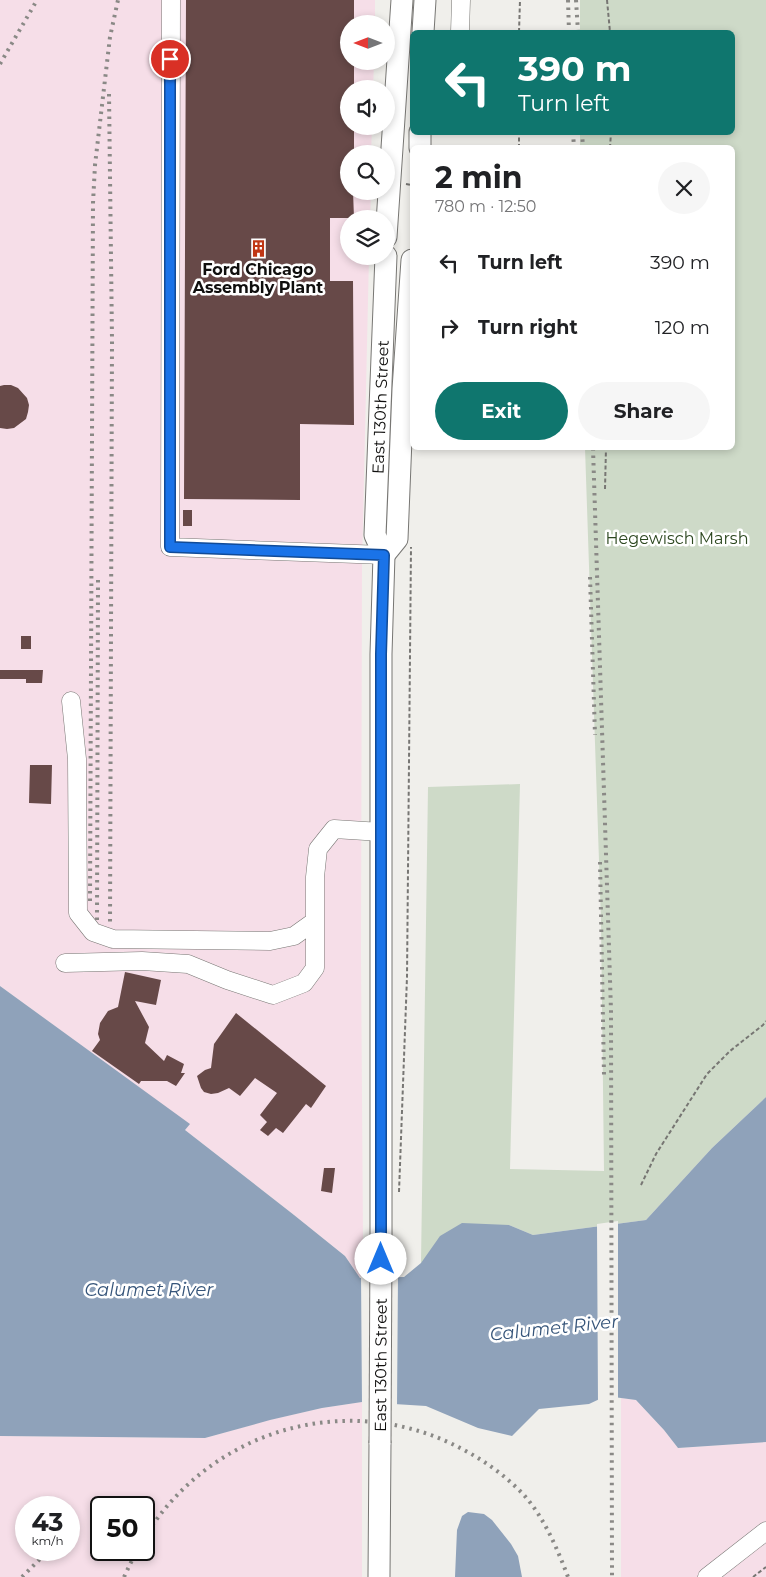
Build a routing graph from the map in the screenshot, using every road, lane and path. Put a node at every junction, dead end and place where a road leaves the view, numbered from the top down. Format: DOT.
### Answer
graph roads {
  1 [pos="171,0"];
  2 [pos="402,0"];
  3 [pos="425,0"];
  4 [pos="461,0"];
  5 [pos="520,0"];
  6 [pos="607,0"];
  7 [pos="424,30"];
  8 [pos="460,30"];
  9 [pos="520,30"];
  10 [pos="610,30"];
  11 [pos="405,184"];
  12 [pos="410,185"];
  13 [pos="388,210"];
  14 [pos="386,265"];
  15 [pos="410,289"];
  16 [pos="606,450"];
  17 [pos="605,489"];
  18 [pos="411,547"];
  19 [pos="384,555"];
  20 [pos="71,702"];
  21 [pos="381,832"];
  22 [pos="315,921"];
  23 [pos="65,963"];
  24 [pos="766,1021"];
  25 [pos="641,1185"];
  26 [pos="398,1197"];
  27 [pos="766,1531"];
  28 [pos="766,1567"];
  29 [pos="380,1577"];
  30 [pos="707,1577"];
  31 [pos="753,1577"];
  1 -- 19 [label="lane"];
  2 -- 13 [label="main road"];
  3 -- 7 [label="main road"];
  4 -- 8 [label="lane"];
  5 -- 9 [label="path"];
  6 -- 10 [label="path"];
  11 -- 12 [label="path"];
  14 -- 19 [label="main road, East 130th Street"];
  15 -- 19 [label="main road, East 130th Street"];
  16 -- 17 [label="path"];
  18 -- 26 [label="path"];
  19 -- 21 [label="main road, East 130th Street"];
  20 -- 22 [label="lane"];
  21 -- 22 [label="lane"];
  21 -- 29 [label="main road, East 130th Street, bridge"];
  22 -- 23 [label="lane"];
  24 -- 25 [label="path"];
  27 -- 30 [label="lane"];
  28 -- 31 [label="path"];
}
